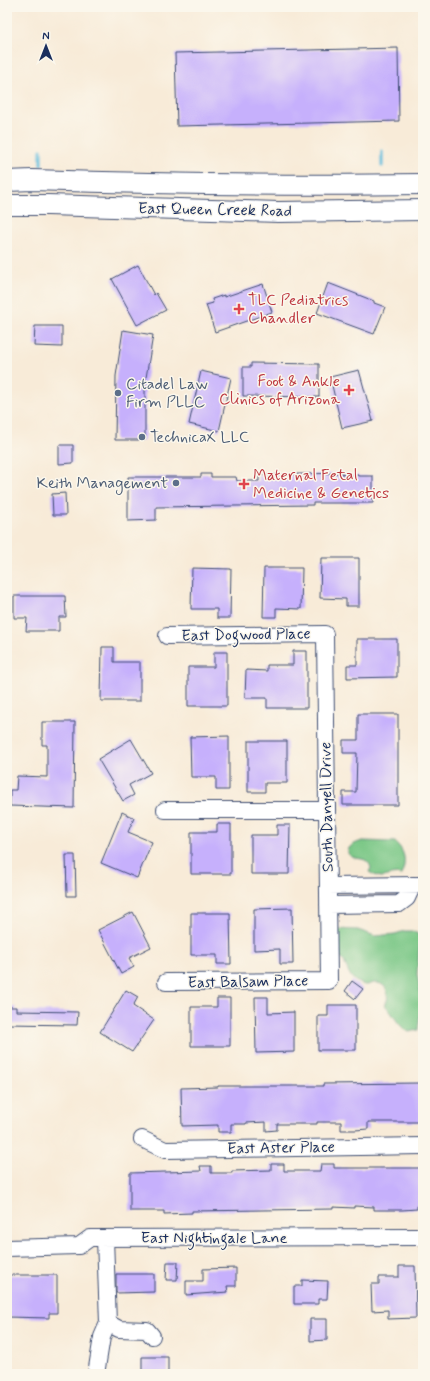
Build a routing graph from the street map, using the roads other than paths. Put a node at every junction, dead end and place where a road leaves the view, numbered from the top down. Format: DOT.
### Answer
graph roads {
  1 [pos="7,180"];
  2 [pos="420,184"];
  3 [pos="7,205"];
  4 [pos="420,210"];
  5 [pos="325,634"];
  6 [pos="167,636"];
  7 [pos="165,810"];
  8 [pos="326,810"];
  9 [pos="376,885"];
  10 [pos="418,885"];
  11 [pos="328,886"];
  12 [pos="328,905"];
  13 [pos="377,905"];
  14 [pos="330,981"];
  15 [pos="166,982"];
  16 [pos="142,1139"];
  17 [pos="423,1146"];
  18 [pos="423,1237"];
  19 [pos="105,1238"];
  20 [pos="7,1248"];
  21 [pos="108,1323"];
  22 [pos="152,1336"];
  23 [pos="96,1374"];
  1 -- 2 [label="main road, East Queen Creek Road"];
  2 -- 4 [label="main road"];
  3 -- 4 [label="main road, East Queen Creek Road"];
  5 -- 6 [label="street, East Dogwood Place"];
  5 -- 8 [label="street, South Danyell Drive"];
  7 -- 8 [label="street"];
  8 -- 11 [label="street, South Danyell Drive"];
  9 -- 10 [label="street"];
  9 -- 11 [label="street"];
  9 -- 13 [label="street"];
  10 -- 13 [label="street"];
  11 -- 12 [label="street, South Danyell Drive"];
  12 -- 13 [label="street"];
  12 -- 14 [label="street, South Danyell Drive"];
  14 -- 15 [label="street, East Balsam Place"];
  16 -- 17 [label="street, East Aster Place"];
  18 -- 19 [label="street, East Nightingale Lane"];
  19 -- 20 [label="street, East Nightingale Lane"];
  19 -- 21 [label="street"];
  21 -- 22 [label="street"];
  21 -- 23 [label="street"];
}
